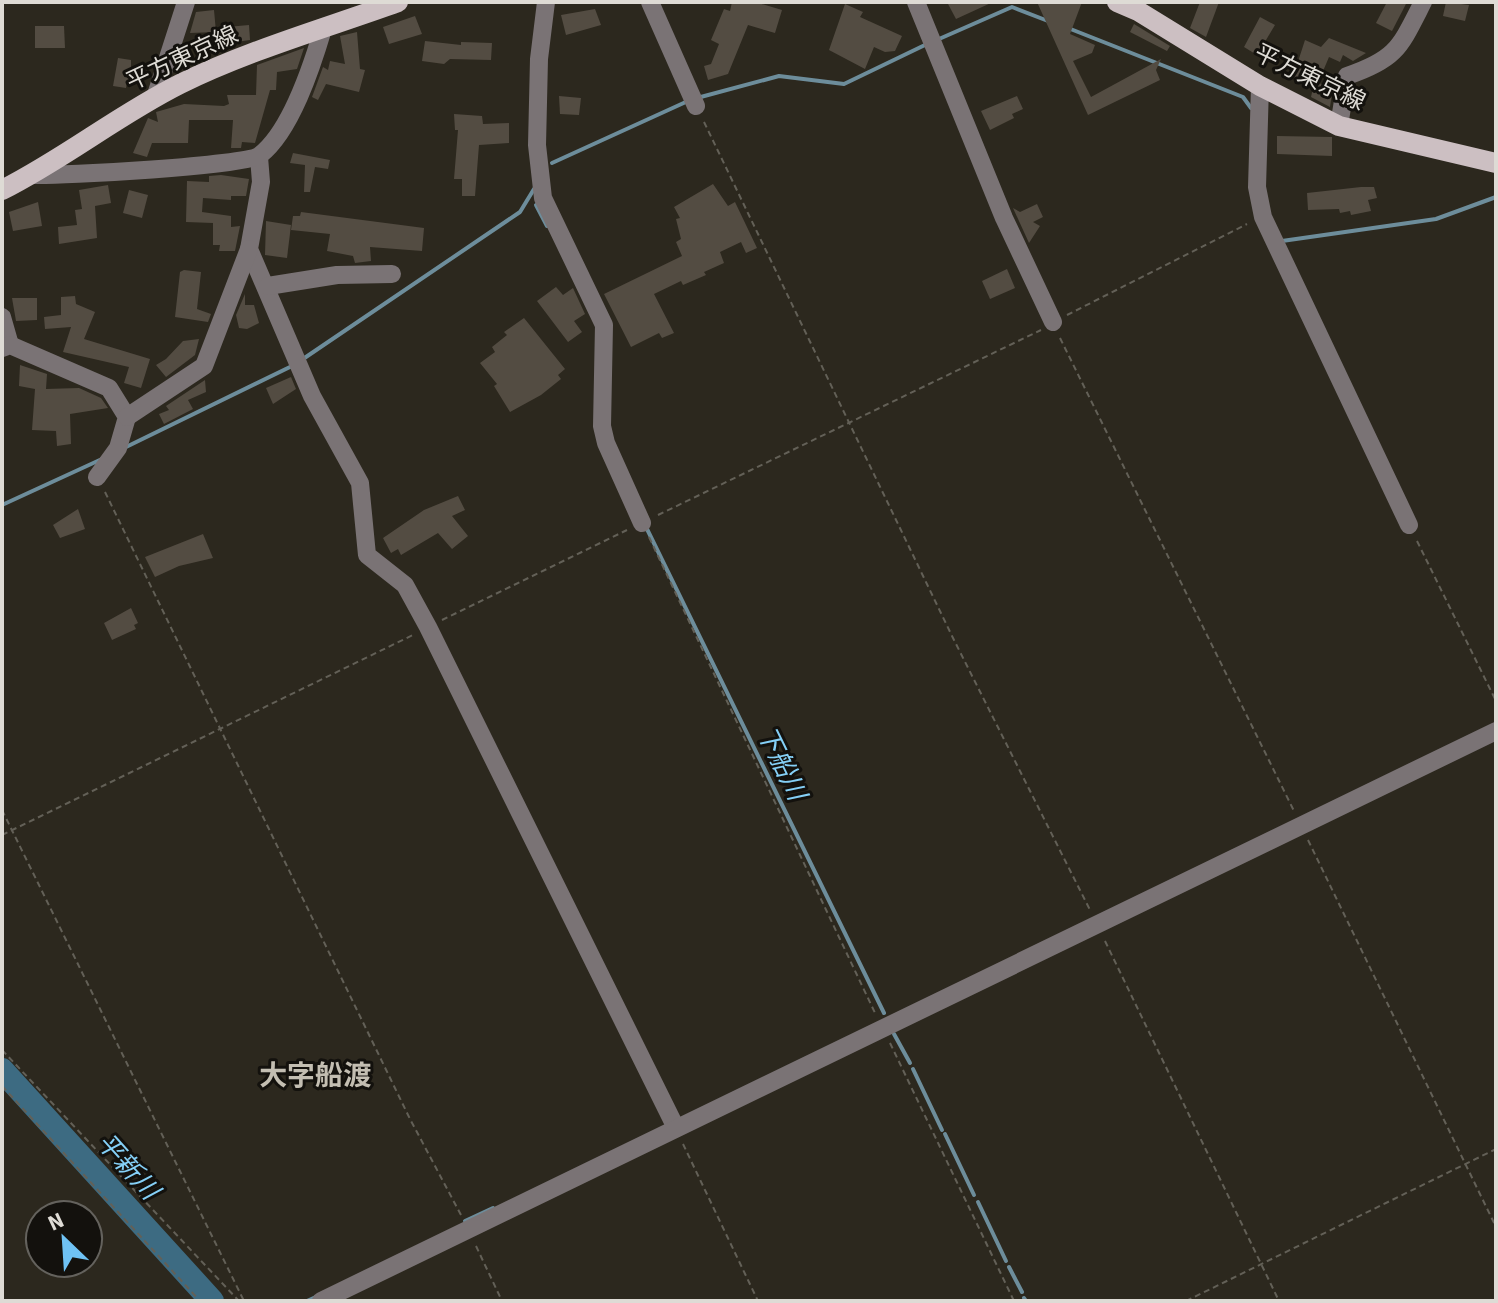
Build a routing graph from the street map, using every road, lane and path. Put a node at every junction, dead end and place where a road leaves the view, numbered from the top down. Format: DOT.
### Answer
graph roads {
  1 [pos="186,2"];
  2 [pos="398,2"];
  3 [pos="546,2"];
  4 [pos="650,2"];
  5 [pos="916,2"];
  6 [pos="1117,2"];
  7 [pos="1423,2"];
  8 [pos="323,29"];
  9 [pos="1260,86"];
  10 [pos="155,98"];
  11 [pos="696,106"];
  12 [pos="1339,126"];
  13 [pos="259,157"];
  14 [pos="1496,163"];
  15 [pos="33,175"];
  16 [pos="2,190"];
  17 [pos="1263,217"];
  18 [pos="249,249"];
  19 [pos="392,274"];
  20 [pos="268,286"];
  21 [pos="2,317"];
  22 [pos="1053,322"];
  23 [pos="6,346"];
  24 [pos="127,417"];
  25 [pos="97,477"];
  26 [pos="642,523"];
  27 [pos="1409,525"];
  28 [pos="1496,701"];
  29 [pos="218,730"];
  30 [pos="1496,731"];
  31 [pos="2,810"];
  32 [pos="1302,827"];
  33 [pos="12,831"];
  34 [pos="2,835"];
  35 [pos="1097,925"];
  36 [pos="882,1028"];
  37 [pos="2,1050"];
  38 [pos="2,1086"];
  39 [pos="676,1128"];
  40 [pos="1496,1149"];
  41 [pos="1466,1164"];
  42 [pos="1496,1227"];
  43 [pos="468,1229"];
  44 [pos="1261,1264"];
  45 [pos="200,1301"];
  46 [pos="239,1301"];
  47 [pos="244,1301"];
  48 [pos="321,1301"];
  49 [pos="502,1301"];
  50 [pos="758,1301"];
  51 [pos="1014,1301"];
  52 [pos="1186,1301"];
  53 [pos="1279,1301"];
  1 -- 10 [label="street"];
  2 -- 8 [label="main road, 平方東京線"];
  3 -- 26 [label="street"];
  4 -- 11 [label="street"];
  5 -- 22 [label="street"];
  6 -- 9 [label="main road, 平方東京線"];
  7 -- 12 [label="street"];
  8 -- 10 [label="main road, 平方東京線"];
  8 -- 13 [label="street"];
  9 -- 12 [label="main road, 平方東京線"];
  9 -- 17 [label="street"];
  10 -- 15 [label="main road, 平方東京線"];
  11 -- 35 [label="path"];
  12 -- 14 [label="main road, 平方東京線"];
  13 -- 15 [label="street"];
  13 -- 18 [label="street"];
  15 -- 16 [label="main road, 平方東京線"];
  17 -- 22 [label="path"];
  17 -- 27 [label="street"];
  18 -- 20 [label="street"];
  18 -- 24 [label="street"];
  19 -- 20 [label="street"];
  20 -- 39 [label="street"];
  21 -- 23 [label="street"];
  22 -- 32 [label="path"];
  23 -- 24 [label="street"];
  24 -- 25 [label="street"];
  25 -- 29 [label="path"];
  26 -- 36 [label="path"];
  27 -- 28 [label="path"];
  29 -- 33 [label="path"];
  29 -- 43 [label="path"];
  30 -- 32 [label="street"];
  31 -- 33 [label="path"];
  32 -- 35 [label="street"];
  32 -- 41 [label="path"];
  33 -- 34 [label="path"];
  33 -- 47 [label="path"];
  35 -- 36 [label="street"];
  35 -- 44 [label="path"];
  36 -- 39 [label="street"];
  36 -- 51 [label="path"];
  37 -- 46 [label="path"];
  38 -- 45 [label="path"];
  39 -- 43 [label="street"];
  39 -- 50 [label="path"];
  40 -- 41 [label="path"];
  41 -- 42 [label="path"];
  41 -- 44 [label="path"];
  43 -- 48 [label="street"];
  43 -- 49 [label="path"];
  44 -- 52 [label="path"];
  44 -- 53 [label="path"];
}
